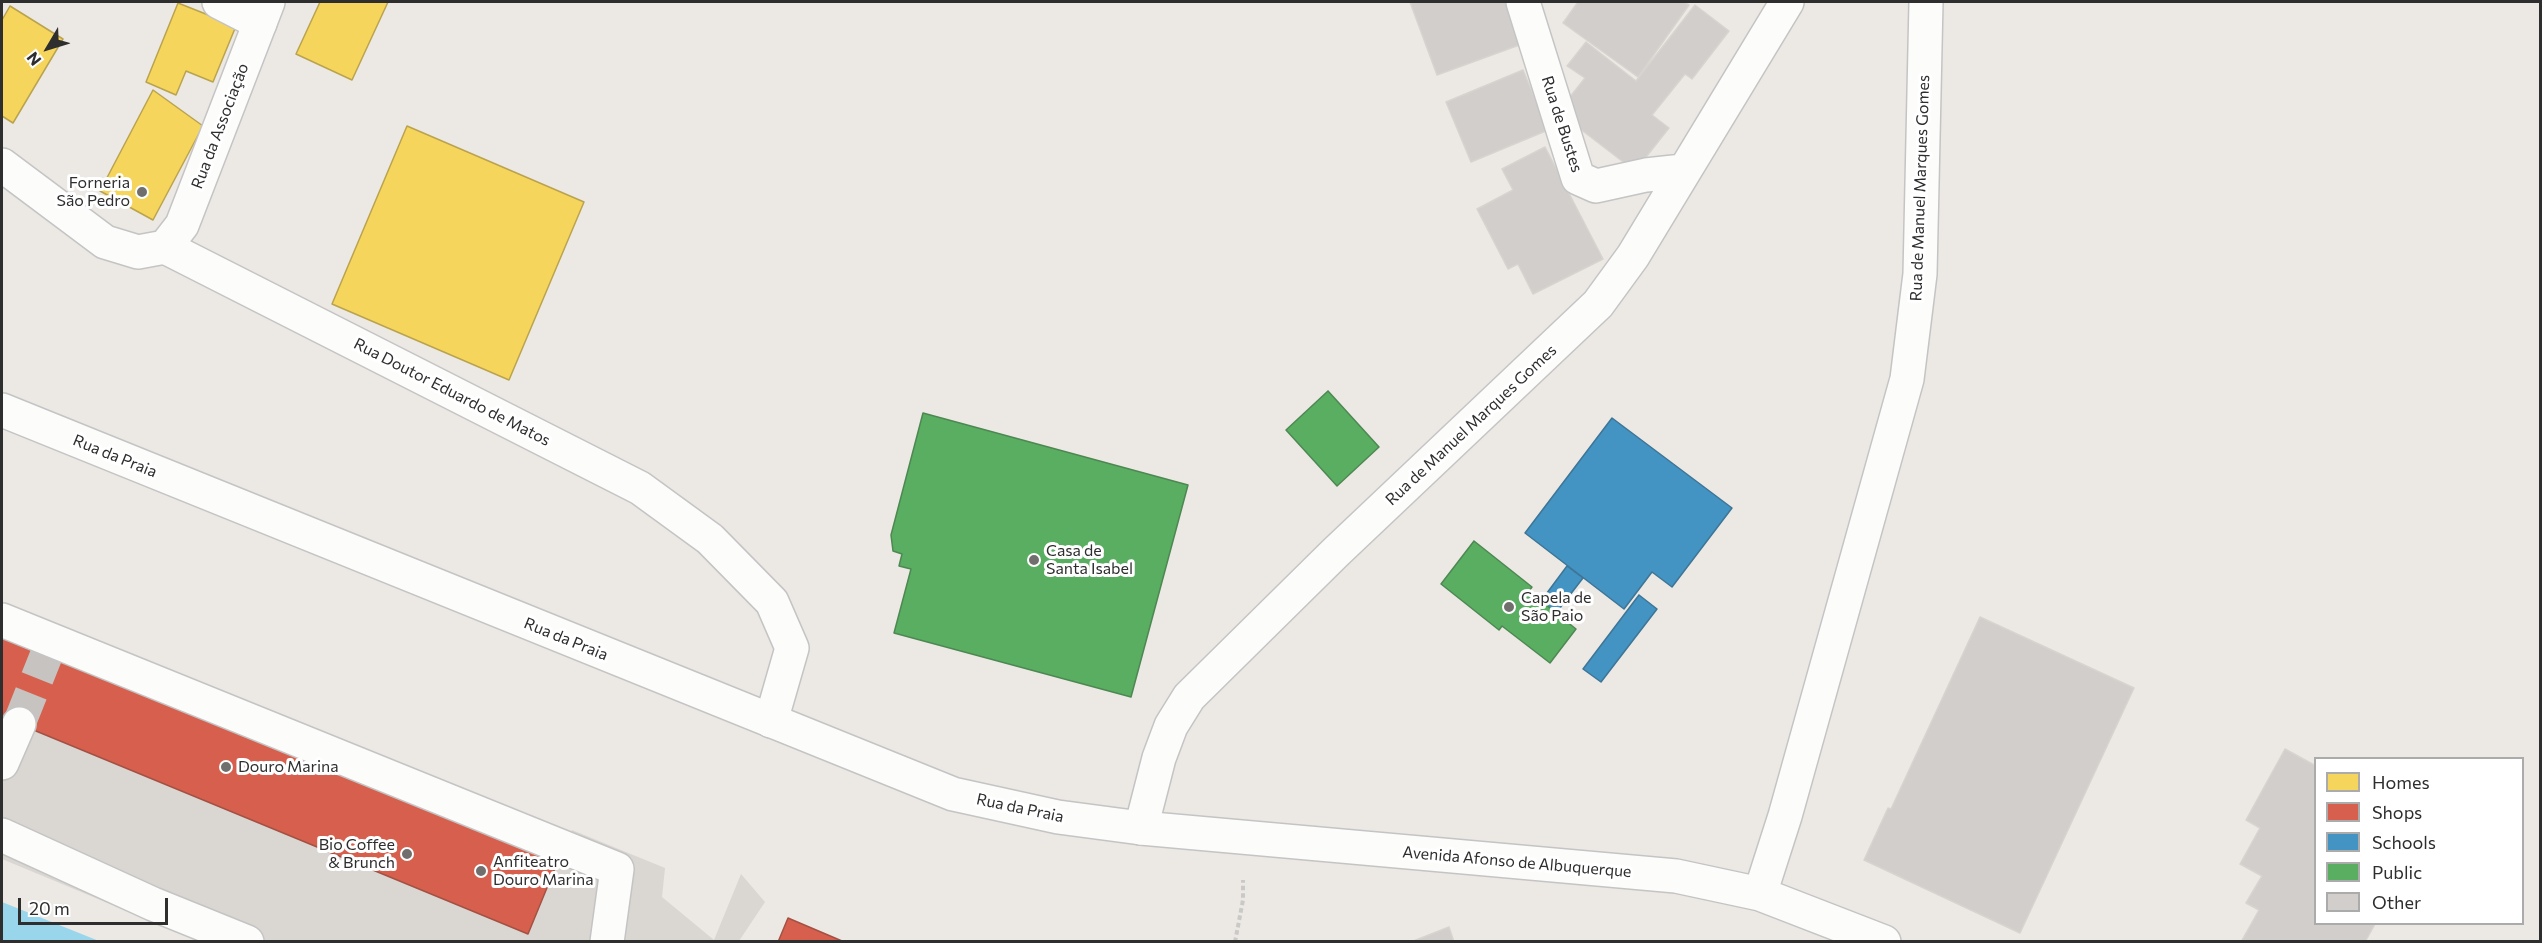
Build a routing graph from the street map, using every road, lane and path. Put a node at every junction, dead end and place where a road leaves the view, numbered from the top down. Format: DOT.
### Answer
graph roads {
  1 [pos="219,2"];
  2 [pos="1523,2"];
  3 [pos="1787,2"];
  4 [pos="1926,2"];
  5 [pos="264,12"];
  6 [pos="2,165"];
  7 [pos="1683,171"];
  8 [pos="165,247"];
  9 [pos="2,410"];
  10 [pos="2,620"];
  11 [pos="771,721"];
  12 [pos="19,724"];
  13 [pos="2,763"];
  14 [pos="1141,828"];
  15 [pos="2,835"];
  16 [pos="1243,877"];
  17 [pos="1760,894"];
  18 [pos="247,942"];
  19 [pos="607,942"];
  20 [pos="1235,942"];
  21 [pos="1884,942"];
  1 -- 5 [label="street"];
  2 -- 7 [label="street, Rua de Bustes"];
  3 -- 7 [label="street, Rua de Manuel Marques Gomes"];
  4 -- 17 [label="street, Rua de Manuel Marques Gomes"];
  5 -- 8 [label="street, Rua da Associação"];
  6 -- 8 [label="street"];
  7 -- 14 [label="street, Rua de Manuel Marques Gomes"];
  8 -- 11 [label="street, Rua Doutor Eduardo de Matos"];
  9 -- 11 [label="street, Rua da Praia"];
  10 -- 19 [label="street"];
  11 -- 14 [label="street, Rua da Praia"];
  12 -- 13 [label="street"];
  14 -- 17 [label="street, Avenida Afonso de Albuquerque"];
  15 -- 18 [label="street"];
  16 -- 20 [label="path"];
  17 -- 21 [label="street, Avenida Afonso de Albuquerque"];
}
